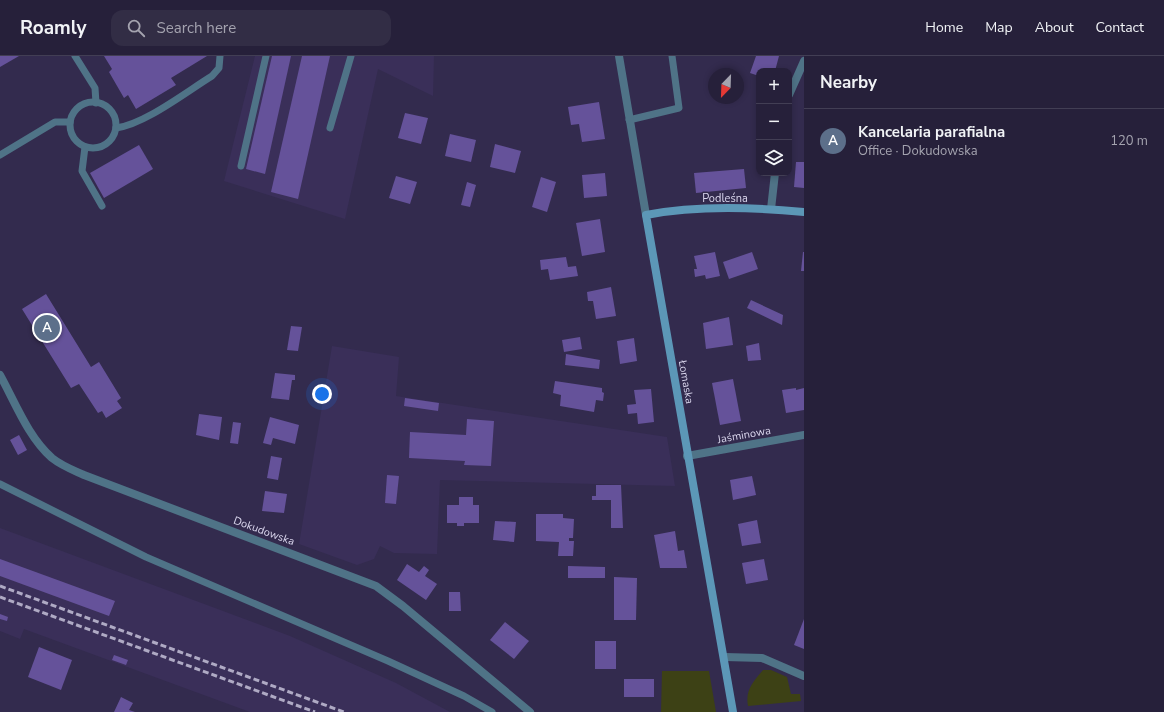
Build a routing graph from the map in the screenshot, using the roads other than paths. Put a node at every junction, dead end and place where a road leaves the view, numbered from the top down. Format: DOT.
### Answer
graph roads {
  1 [pos="75,56"];
  2 [pos="220,56"];
  3 [pos="266,56"];
  4 [pos="351,56"];
  5 [pos="619,56"];
  6 [pos="672,56"];
  7 [pos="804,61"];
  8 [pos="792,88"];
  9 [pos="96,103"];
  10 [pos="629,120"];
  11 [pos="70,122"];
  12 [pos="116,128"];
  13 [pos="330,128"];
  14 [pos="85,147"];
  15 [pos="0,156"];
  16 [pos="241,166"];
  17 [pos="775,176"];
  18 [pos="102,206"];
  19 [pos="771,209"];
  20 [pos="804,212"];
  21 [pos="646,215"];
  22 [pos="0,375"];
  23 [pos="804,435"];
  24 [pos="688,456"];
  25 [pos="0,484"];
  26 [pos="725,657"];
  27 [pos="804,676"];
  28 [pos="492,712"];
  29 [pos="530,712"];
  30 [pos="733,712"];
  1 -- 9 [label="lane"];
  2 -- 12 [label="lane"];
  3 -- 16 [label="lane"];
  4 -- 13 [label="lane"];
  5 -- 10 [label="street, Łomaska"];
  6 -- 10 [label="lane"];
  7 -- 8 [label="street"];
  9 -- 11 [label="lane"];
  9 -- 12 [label="lane"];
  10 -- 21 [label="street, Łomaska"];
  11 -- 14 [label="lane"];
  11 -- 15 [label="lane"];
  12 -- 14 [label="lane"];
  14 -- 18 [label="lane"];
  17 -- 19 [label="street"];
  19 -- 20 [label="street, Podleśna"];
  19 -- 21 [label="street, Podleśna"];
  21 -- 24 [label="street, Łomaska"];
  22 -- 29 [label="street, Dokudowska"];
  23 -- 24 [label="street, Jaśminowa"];
  24 -- 26 [label="street, Łomaska"];
  25 -- 28 [label="lane"];
  26 -- 27 [label="street"];
  26 -- 30 [label="street, Łomaska"];
}
